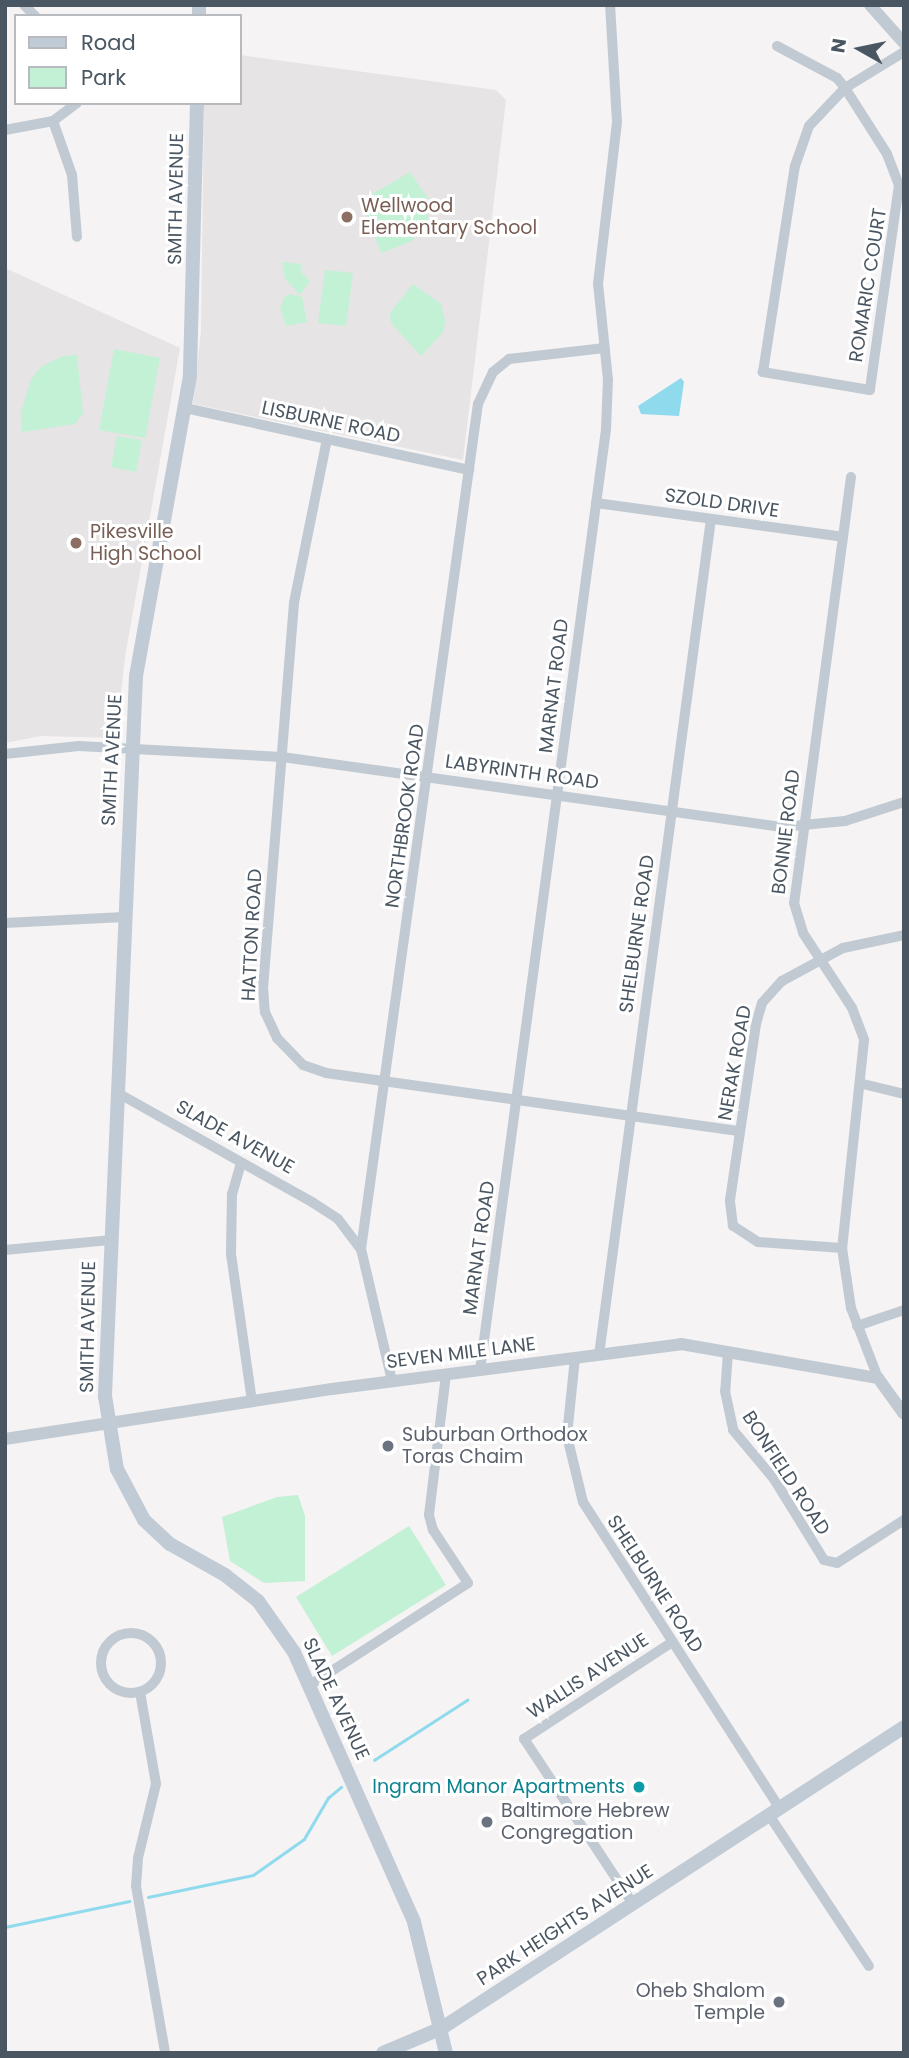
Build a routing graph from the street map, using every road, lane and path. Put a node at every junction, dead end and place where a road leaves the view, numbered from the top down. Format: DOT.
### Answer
graph roads {
  1 [pos="610,5"];
  2 [pos="870,5"];
  3 [pos="904,43"];
  4 [pos="777,46"];
  5 [pos="904,52"];
  6 [pos="845,88"];
  7 [pos="74,105"];
  8 [pos="197,105"];
  9 [pos="53,121"];
  10 [pos="5,130"];
  11 [pos="77,237"];
  12 [pos="604,348"];
  13 [pos="185,408"];
  14 [pos="327,439"];
  15 [pos="470,470"];
  16 [pos="851,477"];
  17 [pos="596,503"];
  18 [pos="711,519"];
  19 [pos="843,537"];
  20 [pos="131,748"];
  21 [pos="5,754"];
  22 [pos="282,757"];
  23 [pos="428,776"];
  24 [pos="558,795"];
  25 [pos="904,802"];
  26 [pos="671,811"];
  27 [pos="803,827"];
  28 [pos="124,917"];
  29 [pos="5,923"];
  30 [pos="904,935"];
  31 [pos="819,960"];
  32 [pos="387,1082"];
  33 [pos="863,1084"];
  34 [pos="116,1092"];
  35 [pos="904,1094"];
  36 [pos="517,1100"];
  37 [pos="630,1116"];
  38 [pos="740,1131"];
  39 [pos="241,1163"];
  40 [pos="110,1240"];
  41 [pos="842,1248"];
  42 [pos="361,1249"];
  43 [pos="5,1250"];
  44 [pos="904,1310"];
  45 [pos="857,1326"];
  46 [pos="728,1352"];
  47 [pos="599,1355"];
  48 [pos="575,1358"];
  49 [pos="481,1370"];
  50 [pos="446,1375"];
  51 [pos="878,1378"];
  52 [pos="392,1381"];
  53 [pos="251,1401"];
  54 [pos="904,1414"];
  55 [pos="109,1422"];
  56 [pos="5,1439"];
  57 [pos="904,1520"];
  58 [pos="672,1642"];
  59 [pos="310,1685"];
  60 [pos="140,1692"];
  61 [pos="904,1727"];
  62 [pos="774,1811"];
  63 [pos="633,1904"];
  64 [pos="869,1966"];
  65 [pos="442,2028"];
  66 [pos="165,2053"];
  67 [pos="383,2053"];
  68 [pos="446,2053"];
  1 -- 12 [label="street, MARNAT ROAD"];
  2 -- 3 [label="street"];
  4 -- 6 [label="street, ROMARIC COURT"];
  5 -- 6 [label="street"];
  6 -- 6 [label="street, ROMARIC COURT"];
  7 -- 9 [label="street"];
  8 -- 13 [label="main road, SMITH AVENUE"];
  9 -- 10 [label="street"];
  9 -- 11 [label="street"];
  12 -- 15 [label="street, NORTHBROOK ROAD"];
  12 -- 17 [label="street, MARNAT ROAD"];
  13 -- 14 [label="street, LISBURNE ROAD"];
  13 -- 20 [label="main road, SMITH AVENUE"];
  14 -- 15 [label="street, LISBURNE ROAD"];
  14 -- 22 [label="street, HATTON ROAD"];
  15 -- 23 [label="street, NORTHBROOK ROAD"];
  16 -- 19 [label="street, BONNIE ROAD"];
  17 -- 18 [label="street, SZOLD DRIVE"];
  17 -- 24 [label="street, MARNAT ROAD"];
  18 -- 19 [label="street, SZOLD DRIVE"];
  18 -- 26 [label="street, SHELBURNE ROAD"];
  19 -- 27 [label="street, BONNIE ROAD"];
  20 -- 21 [label="street, LABYRINTH ROAD"];
  20 -- 22 [label="street, LABYRINTH ROAD"];
  20 -- 28 [label="main road, SMITH AVENUE"];
  22 -- 23 [label="street, LABYRINTH ROAD"];
  22 -- 32 [label="street, HATTON ROAD"];
  23 -- 24 [label="street, LABYRINTH ROAD"];
  23 -- 32 [label="street, NORTHBROOK ROAD"];
  24 -- 26 [label="street, LABYRINTH ROAD"];
  24 -- 36 [label="street, MARNAT ROAD"];
  25 -- 27 [label="street, LABYRINTH ROAD"];
  26 -- 27 [label="street, LABYRINTH ROAD"];
  26 -- 37 [label="street, SHELBURNE ROAD"];
  27 -- 31 [label="street, BONNIE ROAD"];
  28 -- 29 [label="street"];
  28 -- 34 [label="main road, SMITH AVENUE"];
  30 -- 31 [label="street, NERAK ROAD"];
  31 -- 33 [label="street, BONNIE ROAD"];
  31 -- 38 [label="street, NERAK ROAD"];
  32 -- 36 [label="street, HATTON ROAD"];
  32 -- 42 [label="street, NORTHBROOK ROAD"];
  33 -- 35 [label="street"];
  33 -- 41 [label="street, BONNIE ROAD"];
  34 -- 39 [label="street, SLADE AVENUE"];
  34 -- 40 [label="main road, SMITH AVENUE"];
  36 -- 37 [label="street, HATTON ROAD"];
  36 -- 49 [label="street, MARNAT ROAD"];
  37 -- 38 [label="street, HATTON ROAD"];
  37 -- 47 [label="street, SHELBURNE ROAD"];
  38 -- 41 [label="street, NERAK ROAD"];
  39 -- 42 [label="street, SLADE AVENUE"];
  39 -- 53 [label="street"];
  40 -- 43 [label="street"];
  40 -- 55 [label="main road, SMITH AVENUE"];
  41 -- 45 [label="street, BONNIE ROAD"];
  42 -- 52 [label="street, NORTHBROOK ROAD"];
  44 -- 45 [label="street"];
  45 -- 51 [label="street, BONNIE ROAD"];
  46 -- 47 [label="street, SEVEN MILE LANE"];
  46 -- 51 [label="street, SEVEN MILE LANE"];
  46 -- 57 [label="street, BONFIELD ROAD"];
  47 -- 48 [label="street, SEVEN MILE LANE"];
  48 -- 49 [label="street, SEVEN MILE LANE"];
  48 -- 58 [label="street, SHELBURNE ROAD"];
  49 -- 50 [label="street, SEVEN MILE LANE"];
  50 -- 52 [label="street, SEVEN MILE LANE"];
  50 -- 59 [label="street"];
  51 -- 54 [label="street"];
  52 -- 53 [label="street, SEVEN MILE LANE"];
  53 -- 55 [label="street, SEVEN MILE LANE"];
  55 -- 56 [label="street, SEVEN MILE LANE"];
  55 -- 59 [label="main road, SLADE AVENUE"];
  58 -- 62 [label="street, SHELBURNE ROAD"];
  58 -- 63 [label="street, WALLIS AVENUE"];
  59 -- 65 [label="main road, SLADE AVENUE"];
  60 -- 60 [label="street"];
  60 -- 66 [label="street"];
  61 -- 62 [label="main road, PARK HEIGHTS AVENUE"];
  62 -- 63 [label="main road, PARK HEIGHTS AVENUE"];
  62 -- 64 [label="street, SHELBURNE ROAD"];
  63 -- 65 [label="main road, PARK HEIGHTS AVENUE"];
  65 -- 67 [label="main road, PARK HEIGHTS AVENUE"];
  65 -- 68 [label="main road, SLADE AVENUE"];
}
